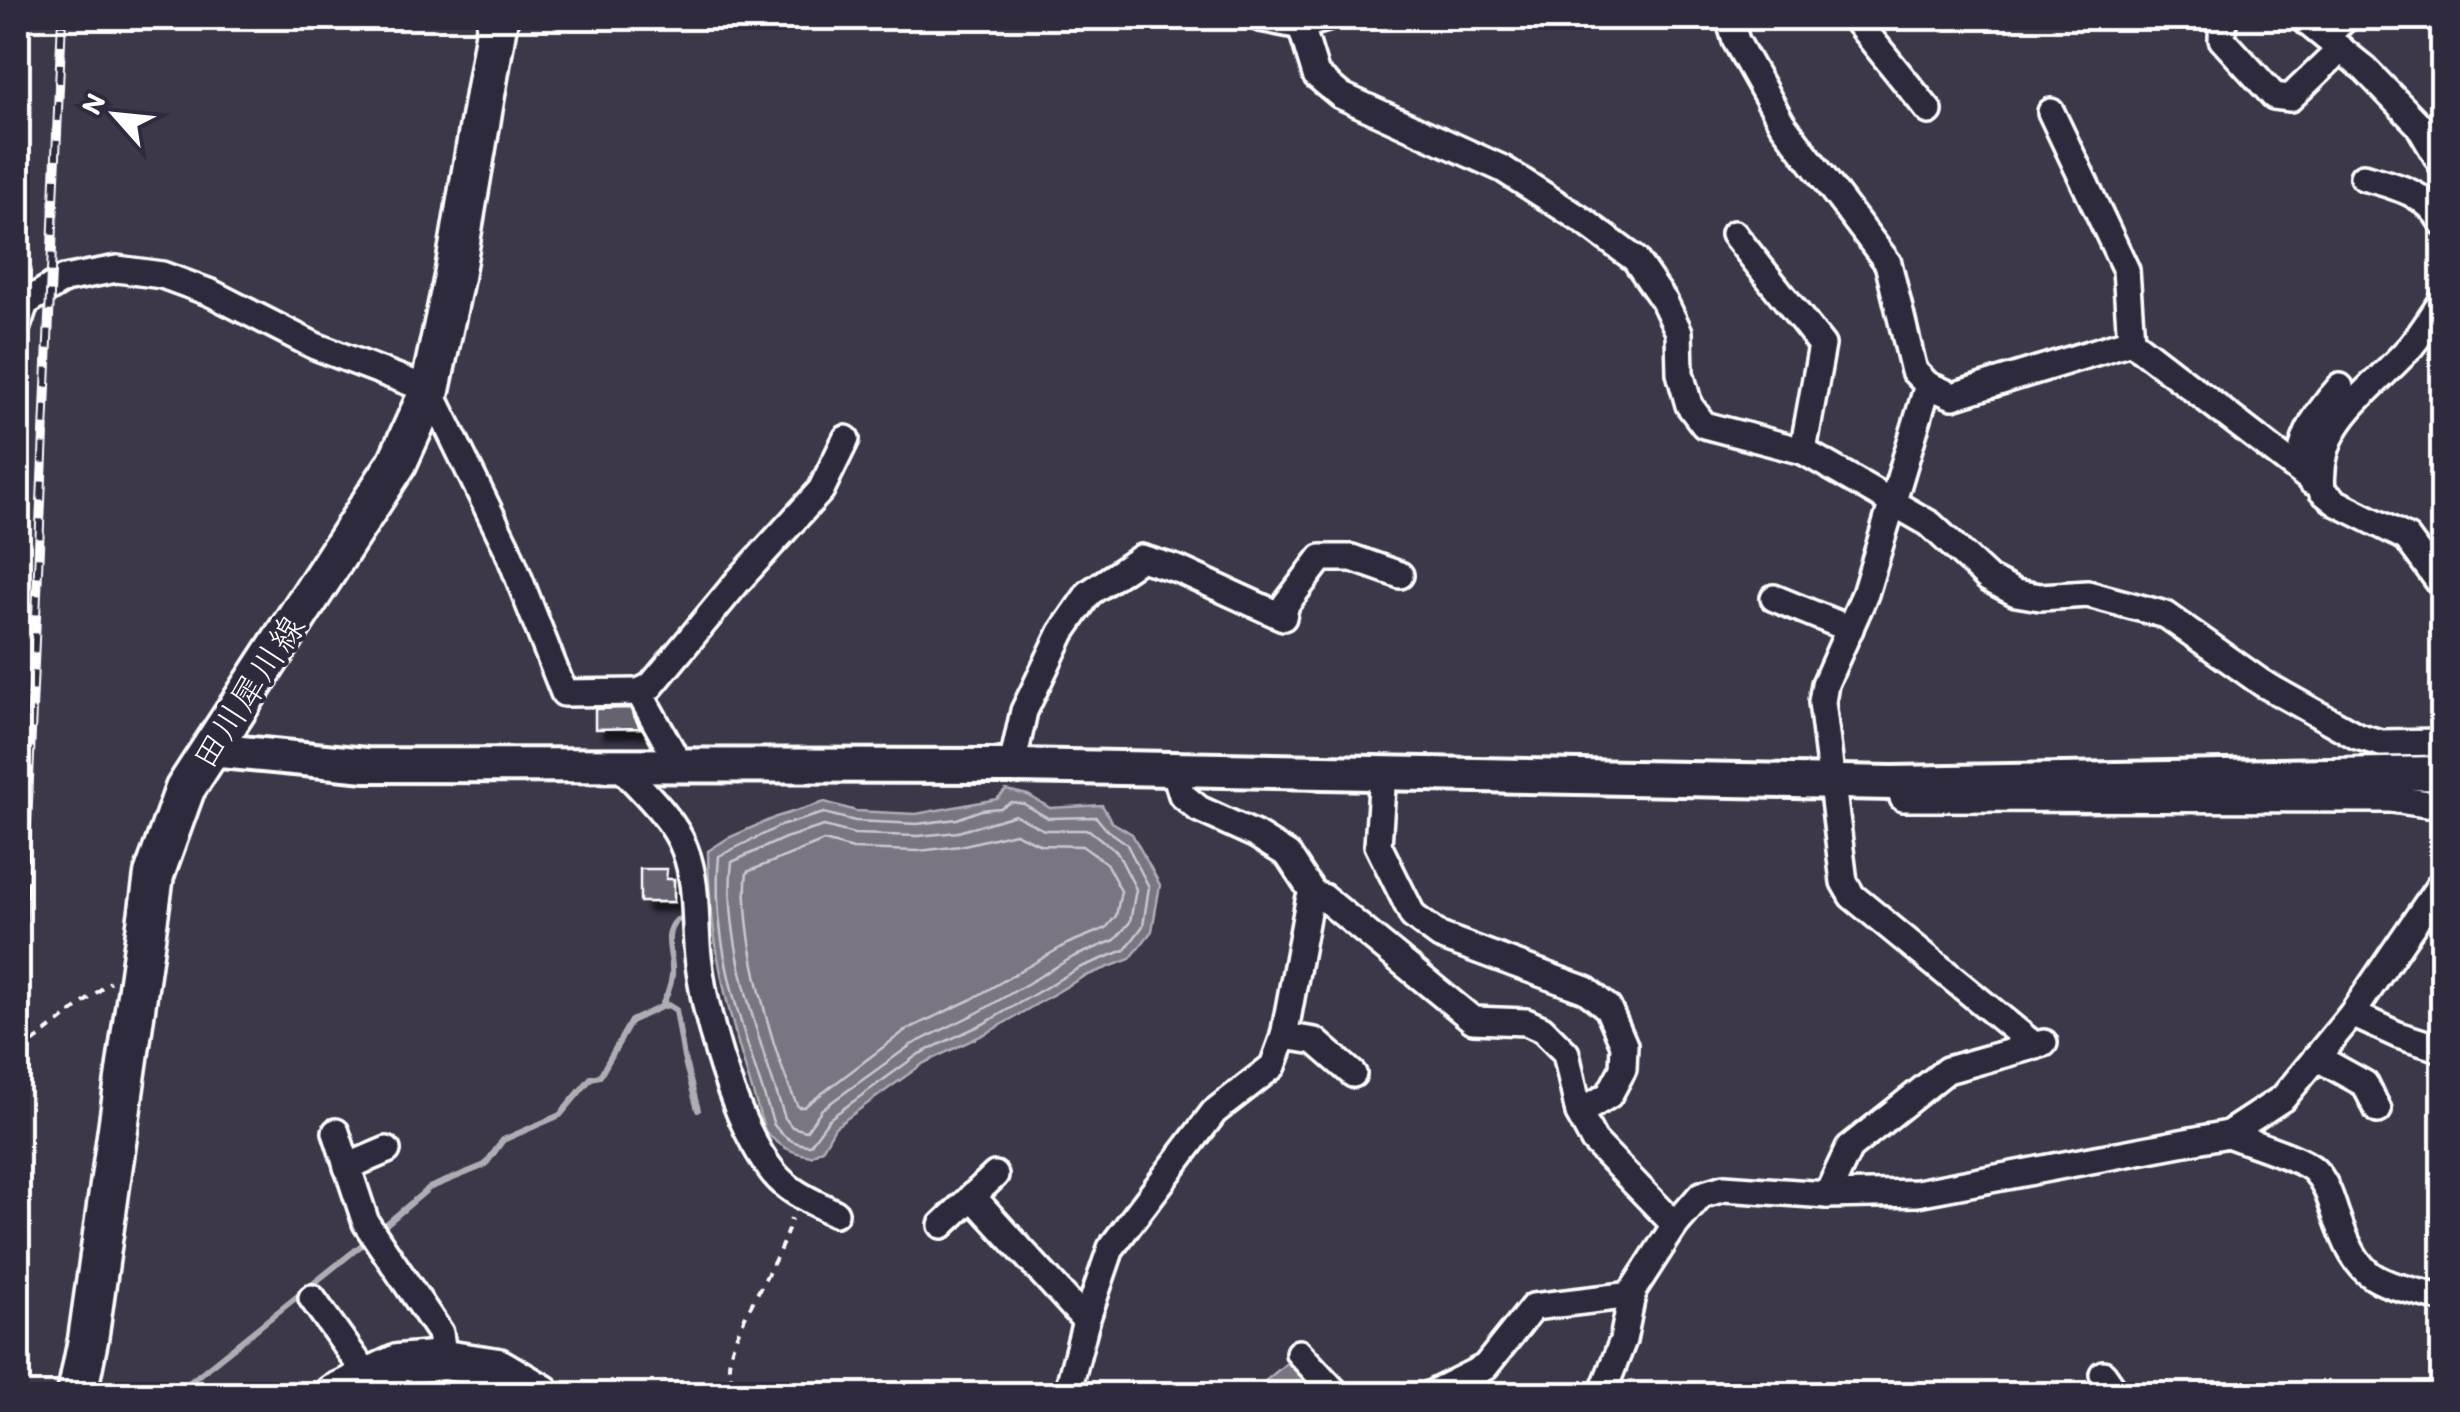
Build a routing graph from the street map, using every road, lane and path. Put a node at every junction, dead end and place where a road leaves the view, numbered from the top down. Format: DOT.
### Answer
graph roads {
  1 [pos="498,18"];
  2 [pos="1260,18"];
  3 [pos="1327,18"];
  4 [pos="1729,18"];
  5 [pos="1854,18"];
  6 [pos="2223,18"];
  7 [pos="2302,18"];
  8 [pos="2346,18"];
  9 [pos="1301,26"];
  10 [pos="2333,42"];
  11 [pos="1930,112"];
  12 [pos="2051,112"];
  13 [pos="2442,165"];
  14 [pos="2363,176"];
  15 [pos="2442,222"];
  16 [pos="1734,234"];
  17 [pos="2442,302"];
  18 [pos="18,324"];
  19 [pos="2131,341"];
  20 [pos="1928,386"];
  21 [pos="2340,387"];
  22 [pos="430,390"];
  23 [pos="846,440"];
  24 [pos="1802,451"];
  25 [pos="2314,483"];
  26 [pos="1895,502"];
  27 [pos="1400,575"];
  28 [pos="2442,586"];
  29 [pos="1774,598"];
  30 [pos="1850,629"];
  31 [pos="639,692"];
  32 [pos="2442,742"];
  33 [pos="210,750"];
  34 [pos="620,766"];
  35 [pos="680,766"];
  36 [pos="1012,766"];
  37 [pos="1174,769"];
  38 [pos="1383,773"];
  39 [pos="2442,773"];
  40 [pos="1832,790"];
  41 [pos="2442,806"];
  42 [pos="2442,882"];
  43 [pos="1317,899"];
  44 [pos="140,956"];
  45 [pos="2352,1014"];
  46 [pos="1284,1036"];
  47 [pos="18,1048"];
  48 [pos="2442,1049"];
  49 [pos="2316,1057"];
  50 [pos="1353,1074"];
  51 [pos="2378,1110"];
  52 [pos="1579,1113"];
  53 [pos="336,1132"];
  54 [pos="2228,1134"];
  55 [pos="387,1150"];
  56 [pos="348,1167"];
  57 [pos="996,1176"];
  58 [pos="796,1193"];
  59 [pos="1828,1194"];
  60 [pos="972,1196"];
  61 [pos="835,1213"];
  62 [pos="942,1225"];
  63 [pos="1675,1225"];
  64 [pos="1632,1295"];
  65 [pos="312,1298"];
  66 [pos="2442,1298"];
  67 [pos="1086,1322"];
  68 [pos="1299,1353"];
  69 [pos="444,1360"];
  70 [pos="368,1378"];
  71 [pos="77,1394"];
  72 [pos="334,1394"];
  73 [pos="542,1394"];
  74 [pos="745,1394"];
  75 [pos="1067,1394"];
  76 [pos="1337,1394"];
  77 [pos="1431,1394"];
  78 [pos="1602,1394"];
  1 -- 22 [label="main road, 田川犀川線"];
  2 -- 9 [label="street"];
  3 -- 9 [label="street"];
  4 -- 20 [label="street"];
  5 -- 11 [label="street"];
  6 -- 10 [label="street"];
  7 -- 10 [label="street"];
  8 -- 10 [label="street"];
  9 -- 24 [label="street"];
  10 -- 13 [label="street"];
  12 -- 19 [label="street"];
  14 -- 15 [label="street"];
  16 -- 24 [label="street"];
  17 -- 25 [label="street"];
  18 -- 22 [label="street"];
  19 -- 20 [label="street"];
  19 -- 25 [label="street"];
  20 -- 26 [label="street"];
  21 -- 25 [label="street"];
  22 -- 31 [label="street"];
  22 -- 33 [label="main road, 田川犀川線"];
  23 -- 31 [label="street"];
  24 -- 26 [label="street"];
  25 -- 28 [label="street"];
  26 -- 30 [label="street"];
  26 -- 32 [label="street"];
  27 -- 36 [label="street"];
  29 -- 30 [label="street"];
  30 -- 40 [label="street"];
  31 -- 35 [label="street"];
  33 -- 34 [label="street"];
  33 -- 44 [label="main road, 田川犀川線"];
  34 -- 35 [label="street"];
  34 -- 58 [label="street"];
  35 -- 36 [label="street"];
  36 -- 37 [label="street"];
  37 -- 38 [label="street"];
  37 -- 43 [label="street"];
  38 -- 40 [label="street"];
  38 -- 52 [label="street"];
  39 -- 40 [label="street"];
  40 -- 41 [label="street"];
  40 -- 59 [label="street"];
  42 -- 45 [label="street"];
  43 -- 46 [label="street"];
  43 -- 52 [label="street"];
  44 -- 47 [label="path"];
  44 -- 71 [label="main road, 田川犀川線"];
  45 -- 48 [label="street"];
  45 -- 49 [label="street"];
  46 -- 50 [label="street"];
  46 -- 67 [label="street"];
  49 -- 51 [label="street"];
  49 -- 54 [label="street"];
  52 -- 63 [label="street"];
  53 -- 56 [label="street"];
  54 -- 59 [label="street"];
  54 -- 66 [label="street"];
  55 -- 56 [label="street"];
  56 -- 69 [label="street"];
  57 -- 60 [label="street"];
  58 -- 61 [label="street"];
  58 -- 74 [label="path"];
  59 -- 63 [label="street"];
  60 -- 62 [label="street"];
  60 -- 67 [label="street"];
  63 -- 64 [label="street"];
  64 -- 77 [label="street"];
  64 -- 78 [label="street"];
  65 -- 70 [label="street"];
  67 -- 75 [label="street"];
  68 -- 76 [label="street"];
  69 -- 70 [label="main road"];
  69 -- 73 [label="main road"];
  70 -- 72 [label="main road"];
}
